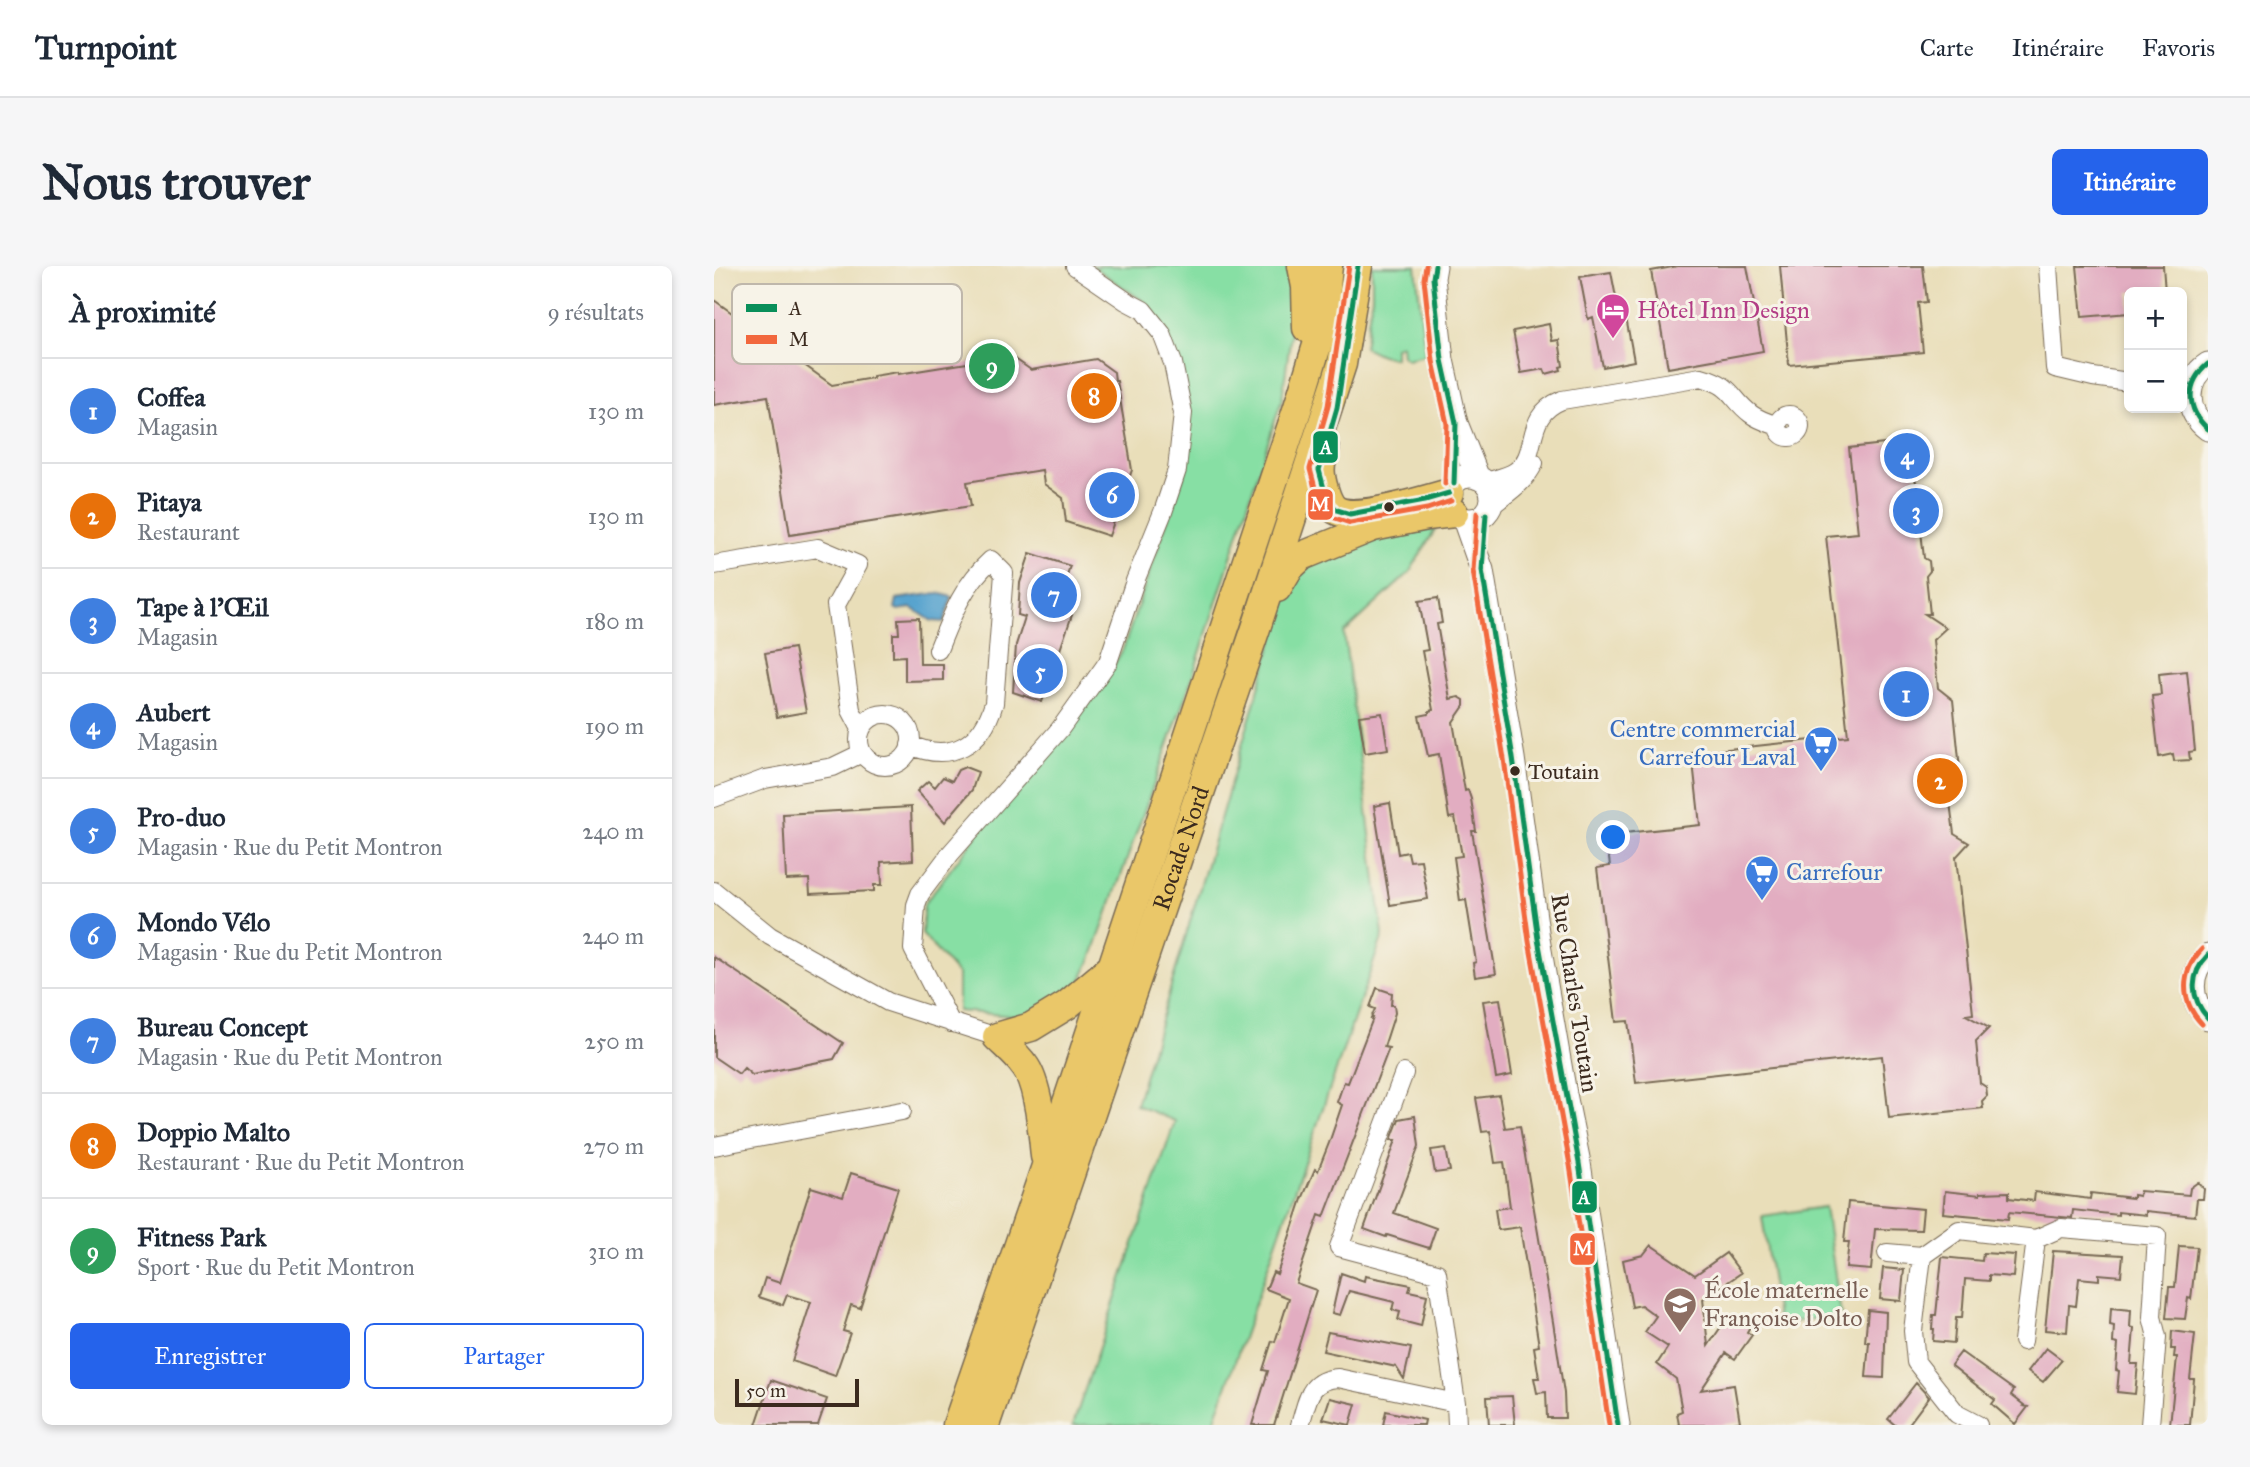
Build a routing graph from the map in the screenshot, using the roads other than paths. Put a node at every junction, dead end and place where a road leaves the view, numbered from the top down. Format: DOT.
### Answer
graph roads {
  1 [pos="1074,266"];
  2 [pos="1302,266"];
  3 [pos="1328,266"];
  4 [pos="1358,266"];
  5 [pos="1435,266"];
  6 [pos="2048,266"];
  7 [pos="1342,364"];
  8 [pos="2208,364"];
  9 [pos="2124,381"];
  10 [pos="2187,387"];
  11 [pos="2187,392"];
  12 [pos="1298,407"];
  13 [pos="1456,424"];
  14 [pos="1778,426"];
  15 [pos="2208,429"];
  16 [pos="1533,432"];
  17 [pos="1481,480"];
  18 [pos="1467,505"];
  19 [pos="714,565"];
  20 [pos="1256,628"];
  21 [pos="938,650"];
  22 [pos="861,729"];
  23 [pos="910,745"];
  24 [pos="862,753"];
  25 [pos="714,798"];
  26 [pos="714,891"];
  27 [pos="2208,954"];
  28 [pos="1111,968"];
  29 [pos="2208,1018"];
  30 [pos="951,1023"];
  31 [pos="997,1037"];
  32 [pos="1405,1073"];
  33 [pos="902,1111"];
  34 [pos="714,1146"];
  35 [pos="1046,1166"];
  36 [pos="2036,1239"];
  37 [pos="1887,1253"];
  38 [pos="1922,1256"];
  39 [pos="2023,1341"];
  40 [pos="1456,1403"];
  41 [pos="1952,1419"];
  42 [pos="957,1425"];
  43 [pos="985,1425"];
  44 [pos="1300,1425"];
  45 [pos="1457,1425"];
  46 [pos="1618,1425"];
  47 [pos="1978,1425"];
  48 [pos="2150,1425"];
  1 -- 30 [label="street"];
  2 -- 12 [label="main road, Rocade Nord"];
  3 -- 12 [label="main road, Rocade Nord"];
  4 -- 7 [label="main road, Rocade Nord"];
  5 -- 13 [label="street, Rue Charles Toutain"];
  6 -- 9 [label="street"];
  7 -- 18 [label="main road"];
  7 -- 20 [label="main road, Rocade Nord"];
  8 -- 10 [label="street"];
  11 -- 15 [label="street"];
  12 -- 28 [label="main road, Rocade Nord"];
  13 -- 17 [label="street, Rue Charles Toutain"];
  13 -- 18 [label="street, Rue Charles Toutain"];
  14 -- 16 [label="street"];
  16 -- 17 [label="street"];
  16 -- 18 [label="street"];
  17 -- 18 [label="street"];
  17 -- 18 [label="street, Rue Charles Toutain"];
  18 -- 20 [label="main road"];
  18 -- 46 [label="street, Rue Charles Toutain"];
  19 -- 22 [label="street"];
  20 -- 43 [label="main road, Rocade Nord"];
  21 -- 23 [label="street"];
  22 -- 23 [label="street"];
  22 -- 24 [label="street"];
  23 -- 24 [label="street"];
  24 -- 25 [label="street"];
  26 -- 30 [label="street"];
  27 -- 29 [label="street"];
  28 -- 31 [label="main road"];
  28 -- 35 [label="main road, Rocade Nord"];
  30 -- 31 [label="street"];
  31 -- 35 [label="main road"];
  32 -- 40 [label="street"];
  33 -- 34 [label="street"];
  35 -- 42 [label="main road, Rocade Nord"];
  36 -- 38 [label="street"];
  36 -- 39 [label="street"];
  36 -- 48 [label="street"];
  37 -- 38 [label="street"];
  38 -- 41 [label="street"];
  40 -- 44 [label="street"];
  40 -- 45 [label="street"];
  41 -- 47 [label="street"];
}
